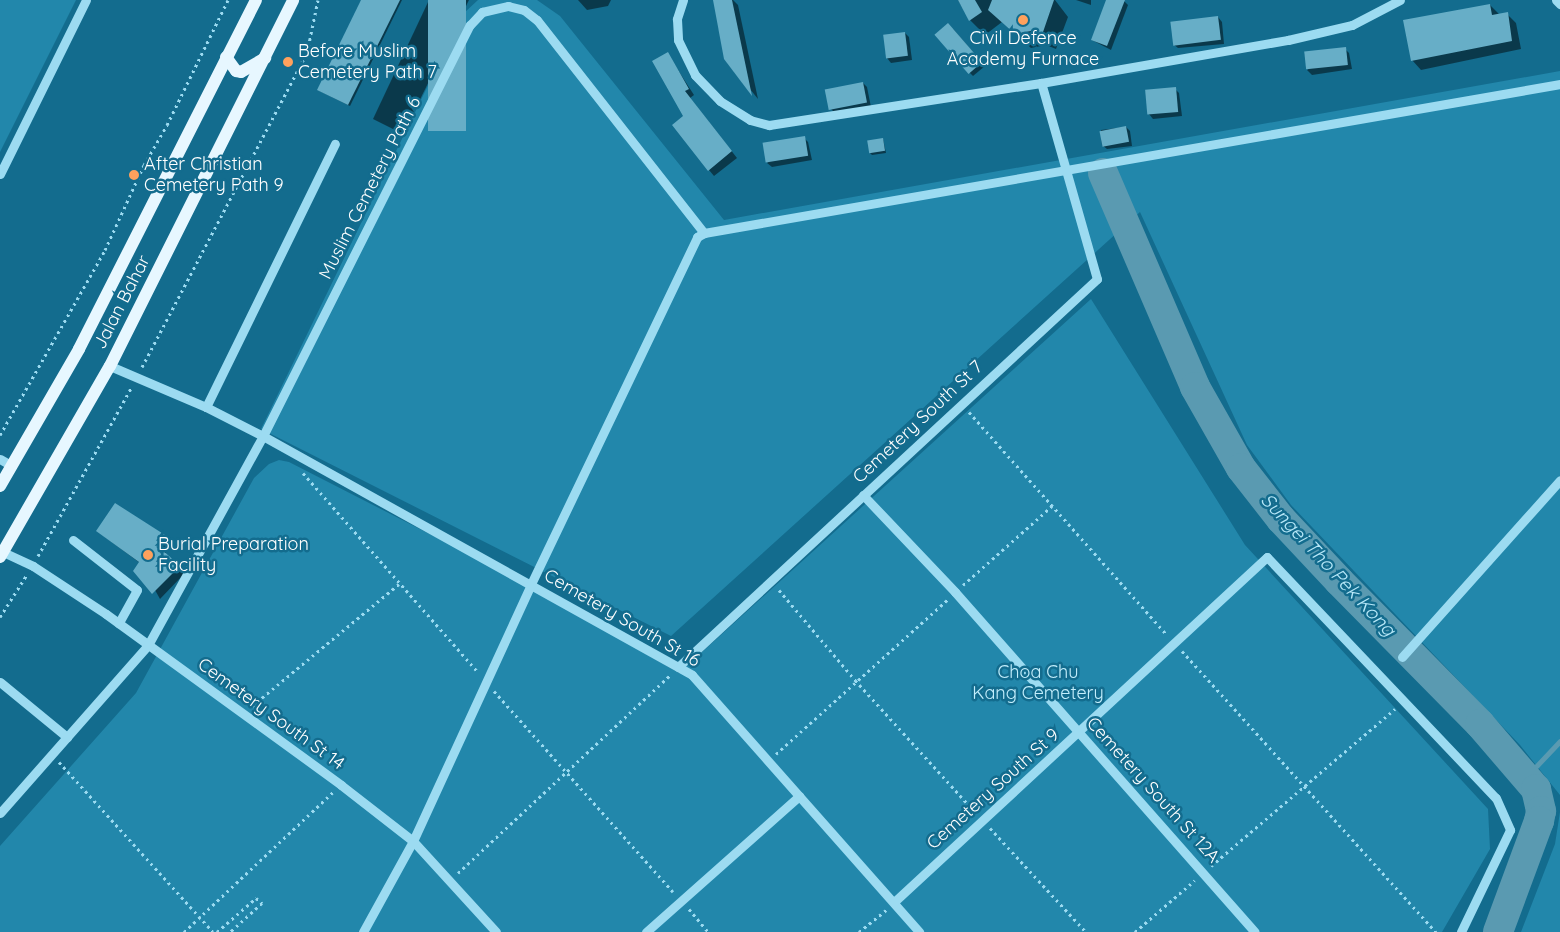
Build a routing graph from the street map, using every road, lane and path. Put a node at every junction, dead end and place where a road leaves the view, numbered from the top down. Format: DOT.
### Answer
graph roads {
  1 [pos="86,0"];
  2 [pos="228,0"];
  3 [pos="256,0"];
  4 [pos="293,0"];
  5 [pos="318,0"];
  6 [pos="683,0"];
  7 [pos="1400,0"];
  8 [pos="1556,0"];
  9 [pos="1560,4"];
  10 [pos="226,57"];
  11 [pos="265,58"];
  12 [pos="1041,83"];
  13 [pos="1560,84"];
  14 [pos="335,144"];
  15 [pos="1064,170"];
  16 [pos="0,174"];
  17 [pos="704,233"];
  18 [pos="110,366"];
  19 [pos="136,379"];
  20 [pos="962,404"];
  21 [pos="206,407"];
  22 [pos="0,436"];
  23 [pos="263,436"];
  24 [pos="0,459"];
  25 [pos="12,466"];
  26 [pos="1560,480"];
  27 [pos="0,486"];
  28 [pos="863,495"];
  29 [pos="1052,506"];
  30 [pos="73,540"];
  31 [pos="2,555"];
  32 [pos="33,566"];
  33 [pos="771,580"];
  34 [pos="400,584"];
  35 [pos="531,584"];
  36 [pos="955,592"];
  37 [pos="0,617"];
  38 [pos="119,623"];
  39 [pos="148,644"];
  40 [pos="1176,644"];
  41 [pos="1402,657"];
  42 [pos="678,667"];
  43 [pos="855,680"];
  44 [pos="0,682"];
  45 [pos="1404,702"];
  46 [pos="243,713"];
  47 [pos="1080,733"];
  48 [pos="67,737"];
  49 [pos="53,756"];
  50 [pos="769,762"];
  51 [pos="341,784"];
  52 [pos="1305,785"];
  53 [pos="799,796"];
  54 [pos="0,813"];
  55 [pos="982,819"];
  56 [pos="413,841"];
  57 [pos="1204,871"];
  58 [pos="449,882"];
  59 [pos="681,901"];
  60 [pos="894,902"];
  61 [pos="200,917"];
  62 [pos="184,932"];
  63 [pos="213,932"];
  64 [pos="218,932"];
  65 [pos="230,932"];
  66 [pos="363,932"];
  67 [pos="496,932"];
  68 [pos="646,932"];
  69 [pos="708,932"];
  70 [pos="859,932"];
  71 [pos="919,932"];
  72 [pos="1086,932"];
  73 [pos="1135,932"];
  74 [pos="1255,932"];
  75 [pos="1436,932"];
  76 [pos="1461,932"];
  1 -- 16 [label="lane"];
  2 -- 22 [label="path"];
  3 -- 10 [label="main road, Jalan Bahar"];
  4 -- 11 [label="main road, Jalan Bahar"];
  5 -- 19 [label="path"];
  6 -- 12 [label="lane"];
  7 -- 12 [label="lane"];
  8 -- 9 [label="lane"];
  10 -- 11 [label="main road"];
  10 -- 25 [label="main road, Jalan Bahar"];
  11 -- 18 [label="main road, Jalan Bahar"];
  12 -- 15 [label="lane"];
  13 -- 15 [label="lane"];
  14 -- 21 [label="lane"];
  15 -- 17 [label="lane"];
  15 -- 20 [label="lane, Cemetery South St 7"];
  17 -- 23 [label="lane, Muslim Cemetery Path 6"];
  17 -- 35 [label="lane"];
  18 -- 19 [label="lane, Cemetery South St 16"];
  18 -- 31 [label="main road, Jalan Bahar"];
  19 -- 21 [label="lane, Cemetery South St 16"];
  19 -- 32 [label="path"];
  20 -- 28 [label="lane, Cemetery South St 7"];
  20 -- 29 [label="path"];
  21 -- 23 [label="lane, Cemetery South St 16"];
  23 -- 35 [label="lane, Cemetery South St 16"];
  23 -- 39 [label="lane, Muslim Cemetery Path 6"];
  24 -- 25 [label="lane"];
  25 -- 27 [label="main road, Jalan Bahar"];
  26 -- 41 [label="lane"];
  28 -- 33 [label="lane, Cemetery South St 7"];
  28 -- 36 [label="lane, Cemetery South St 12A"];
  29 -- 36 [label="path"];
  29 -- 40 [label="path"];
  30 -- 38 [label="lane"];
  31 -- 32 [label="lane, Cemetery South St 14"];
  32 -- 37 [label="path"];
  32 -- 38 [label="lane, Cemetery South St 14"];
  33 -- 42 [label="lane, Cemetery South St 7"];
  33 -- 43 [label="path"];
  34 -- 46 [label="path"];
  35 -- 42 [label="lane, Cemetery South St 16"];
  35 -- 56 [label="lane"];
  36 -- 43 [label="path"];
  36 -- 47 [label="lane, Cemetery South St 12A"];
  38 -- 39 [label="lane, Cemetery South St 14"];
  39 -- 46 [label="lane, Cemetery South St 14"];
  39 -- 48 [label="lane, Muslim Cemetery Path 6"];
  40 -- 45 [label="lane, Cemetery South St 9"];
  40 -- 47 [label="lane, Cemetery South St 9"];
  40 -- 52 [label="path"];
  42 -- 50 [label="lane, Cemetery South St 16"];
  42 -- 58 [label="path"];
  43 -- 50 [label="path"];
  43 -- 55 [label="path"];
  44 -- 48 [label="lane"];
  45 -- 52 [label="path"];
  45 -- 76 [label="lane"];
  46 -- 51 [label="lane, Cemetery South St 14"];
  47 -- 55 [label="lane, Cemetery South St 9"];
  47 -- 57 [label="lane, Cemetery South St 12A"];
  48 -- 49 [label="lane, Muslim Cemetery Path 6"];
  49 -- 54 [label="lane, Muslim Cemetery Path 6"];
  49 -- 61 [label="path"];
  50 -- 53 [label="lane, Cemetery South St 16"];
  51 -- 56 [label="lane, Cemetery South St 14"];
  51 -- 61 [label="path"];
  52 -- 57 [label="path"];
  52 -- 75 [label="path"];
  53 -- 59 [label="lane"];
  53 -- 60 [label="lane, Cemetery South St 16"];
  55 -- 60 [label="lane, Cemetery South St 9"];
  55 -- 72 [label="path"];
  56 -- 58 [label="lane, Cemetery South St 14"];
  56 -- 66 [label="lane"];
  57 -- 73 [label="path"];
  57 -- 74 [label="lane, Cemetery South St 12A"];
  58 -- 67 [label="lane, Cemetery South St 14"];
  59 -- 68 [label="lane"];
  59 -- 69 [label="path"];
  60 -- 70 [label="path"];
  60 -- 71 [label="lane, Cemetery South St 16"];
  61 -- 62 [label="path"];
  61 -- 63 [label="path"];
  64 -- 65 [label="path"];
}
